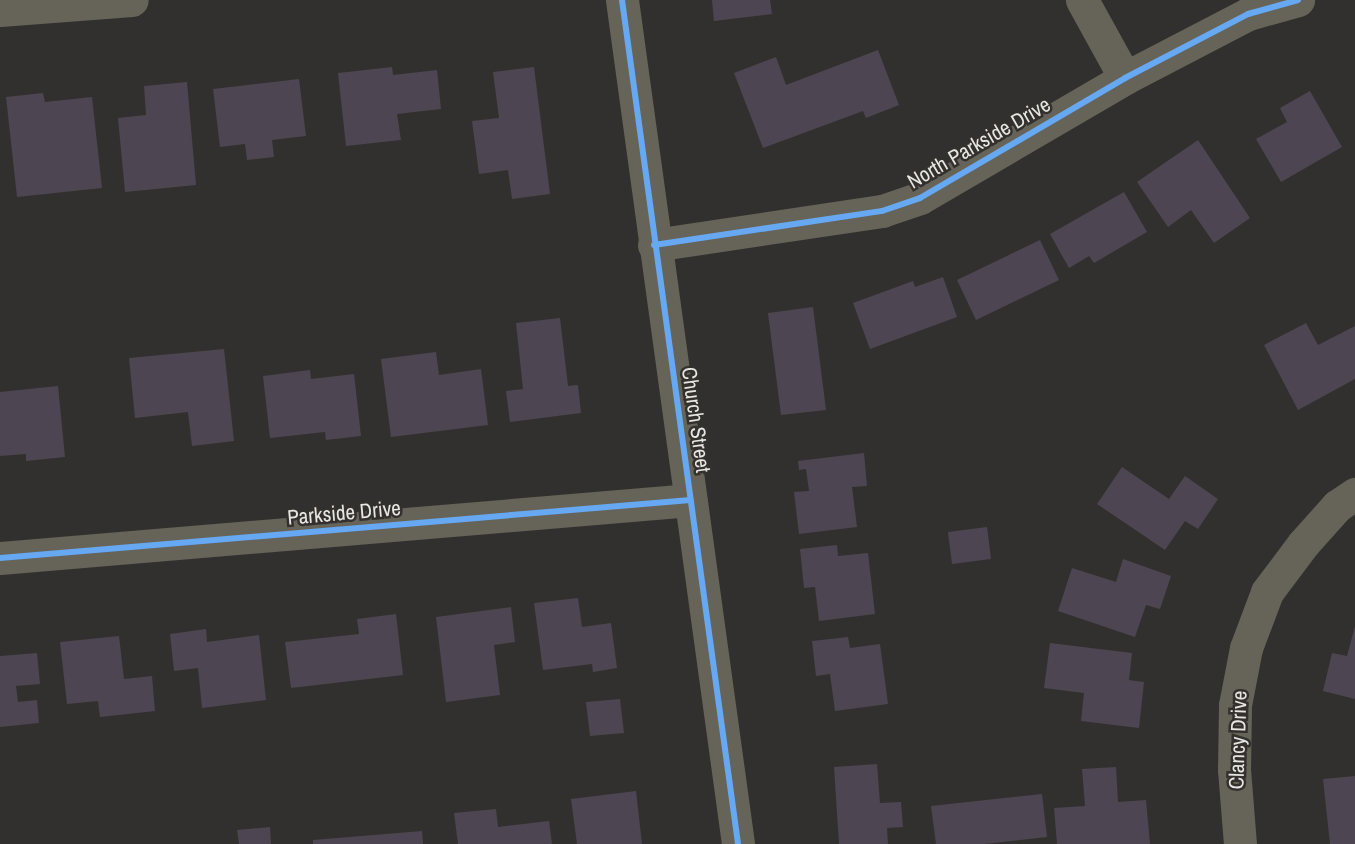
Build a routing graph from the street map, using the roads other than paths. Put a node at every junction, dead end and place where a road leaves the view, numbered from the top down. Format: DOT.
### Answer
graph roads {
  1 [pos="132,0"];
  2 [pos="622,0"];
  3 [pos="1082,0"];
  4 [pos="1298,0"];
  5 [pos="0,10"];
  6 [pos="1125,78"];
  7 [pos="654,245"];
  8 [pos="1355,494"];
  9 [pos="691,500"];
  10 [pos="0,558"];
  11 [pos="738,844"];
  12 [pos="1239,844"];
  1 -- 5 [label="street"];
  2 -- 7 [label="street, Church Street"];
  3 -- 6 [label="street"];
  4 -- 6 [label="street, North Parkside Drive"];
  6 -- 7 [label="street, North Parkside Drive"];
  7 -- 9 [label="street, Church Street"];
  8 -- 12 [label="street, Clancy Drive"];
  9 -- 10 [label="street, Parkside Drive"];
  9 -- 11 [label="street, Church Street"];
}
